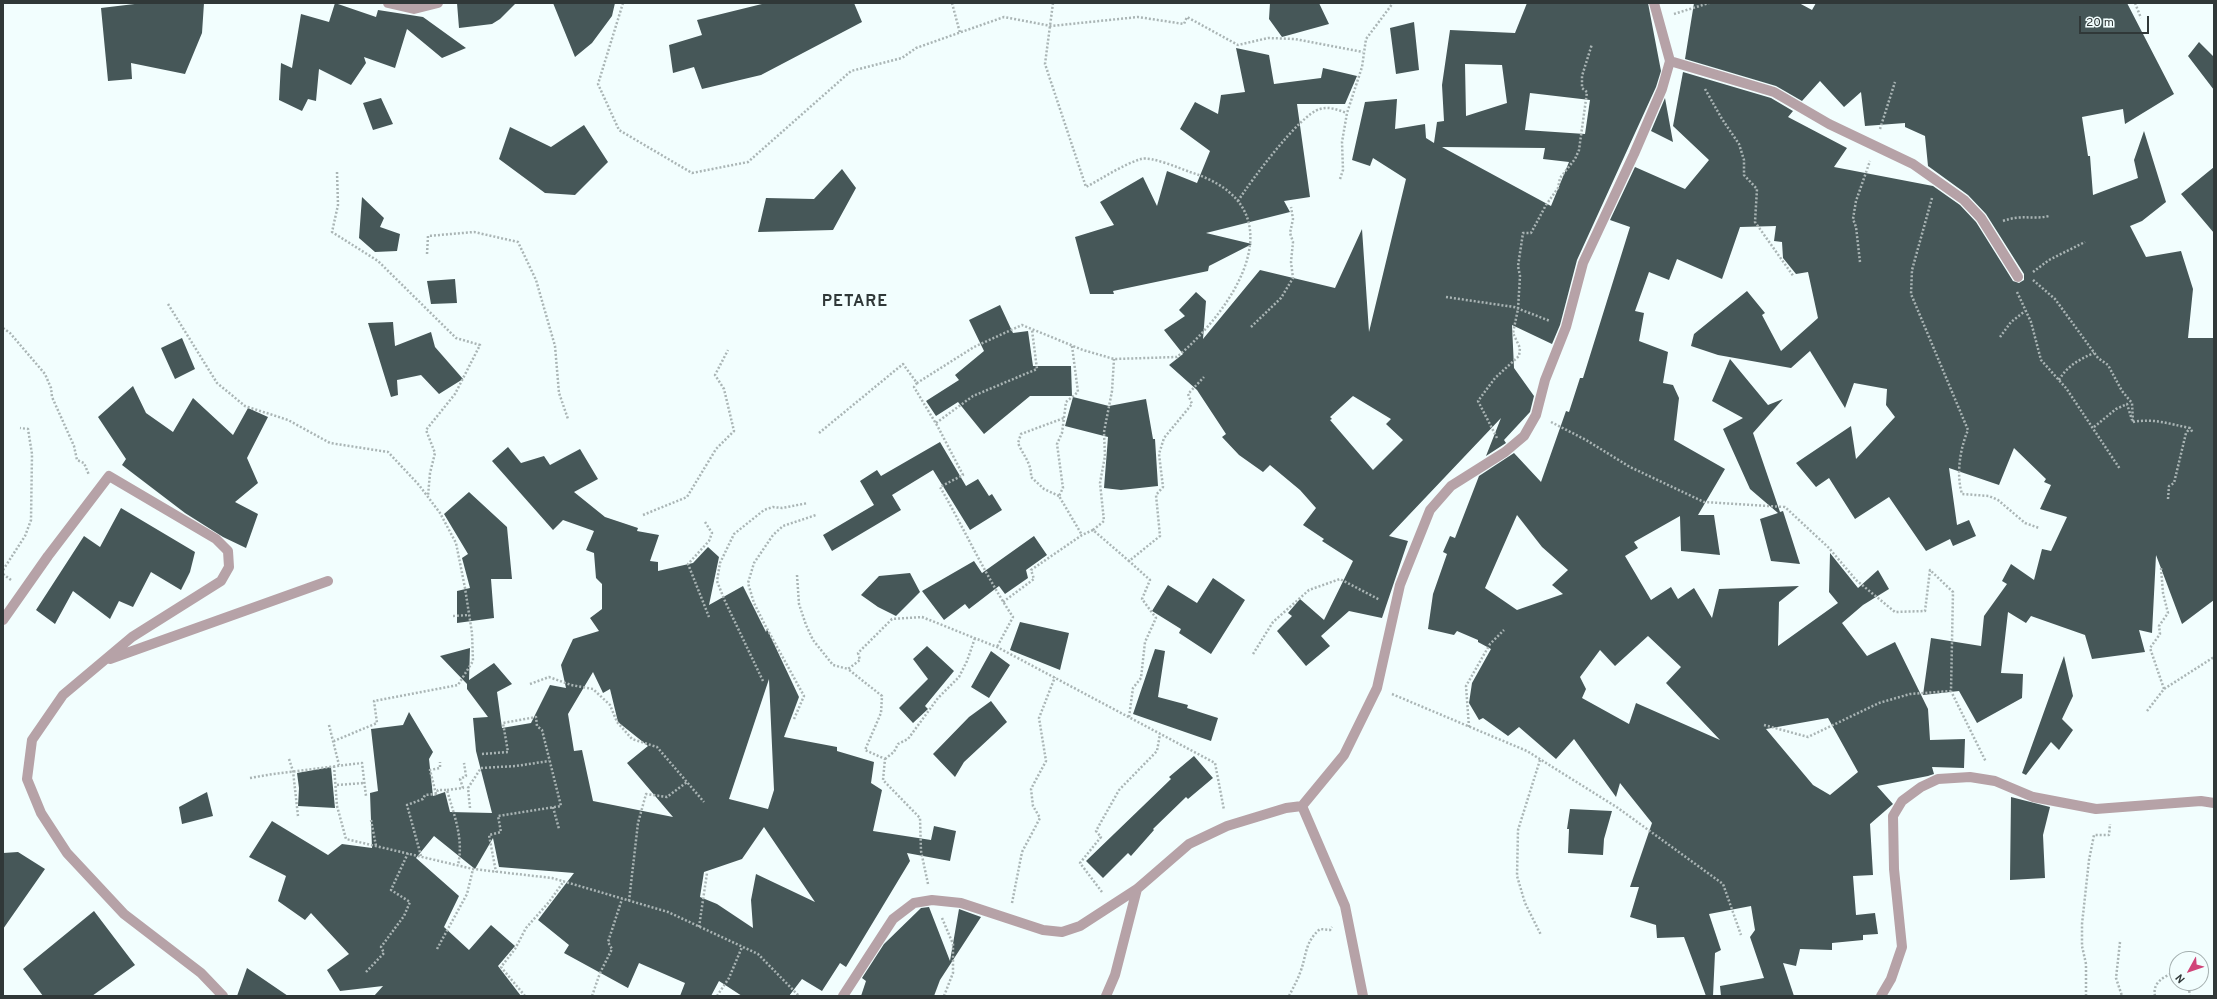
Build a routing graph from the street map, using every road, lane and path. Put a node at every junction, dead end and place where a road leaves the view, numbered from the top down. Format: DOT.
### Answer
graph roads {
  1 [pos="388,3"];
  2 [pos="438,3"];
  3 [pos="623,3"];
  4 [pos="952,3"];
  5 [pos="1053,3"];
  6 [pos="1393,3"];
  7 [pos="1654,3"];
  8 [pos="1710,3"];
  9 [pos="2135,3"];
  10 [pos="2141,18"];
  11 [pos="1658,20"];
  12 [pos="1051,26"];
  13 [pos="960,33"];
  14 [pos="1592,44"];
  15 [pos="1363,52"];
  16 [pos="1670,61"];
  17 [pos="1690,65"];
  18 [pos="1895,82"];
  19 [pos="1347,113"];
  20 [pos="1875,145"];
  21 [pos="337,172"];
  22 [pos="1340,179"];
  23 [pos="1938,182"];
  24 [pos="1238,201"];
  25 [pos="1291,207"];
  26 [pos="2049,216"];
  27 [pos="1988,228"];
  28 [pos="2085,242"];
  29 [pos="427,254"];
  30 [pos="1860,262"];
  31 [pos="1794,277"];
  32 [pos="2018,277"];
  33 [pos="1446,297"];
  34 [pos="168,304"];
  35 [pos="1518,309"];
  36 [pos="2025,311"];
  37 [pos="1251,327"];
  38 [pos="3,328"];
  39 [pos="1566,328"];
  40 [pos="1032,330"];
  41 [pos="2000,337"];
  42 [pos="1072,346"];
  43 [pos="728,350"];
  44 [pos="2094,353"];
  45 [pos="1114,359"];
  46 [pos="1204,377"];
  47 [pos="2059,380"];
  48 [pos="917,383"];
  49 [pos="1536,415"];
  50 [pos="1064,418"];
  51 [pos="568,419"];
  52 [pos="2133,422"];
  53 [pos="936,423"];
  54 [pos="20,428"];
  55 [pos="2094,428"];
  56 [pos="2190,428"];
  57 [pos="819,433"];
  58 [pos="2193,433"];
  59 [pos="1505,452"];
  60 [pos="2120,469"];
  61 [pos="109,476"];
  62 [pos="1059,496"];
  63 [pos="428,497"];
  64 [pos="2168,499"];
  65 [pos="808,503"];
  66 [pos="643,515"];
  67 [pos="816,515"];
  68 [pos="705,522"];
  69 [pos="2039,528"];
  70 [pos="1093,530"];
  71 [pos="1082,535"];
  72 [pos="1129,561"];
  73 [pos="2161,568"];
  74 [pos="3,570"];
  75 [pos="797,575"];
  76 [pos="328,581"];
  77 [pos="1003,602"];
  78 [pos="1395,608"];
  79 [pos="469,614"];
  80 [pos="453,616"];
  81 [pos="709,617"];
  82 [pos="3,620"];
  83 [pos="1504,630"];
  84 [pos="975,638"];
  85 [pos="997,647"];
  86 [pos="1253,654"];
  87 [pos="2214,656"];
  88 [pos="105,662"];
  89 [pos="848,669"];
  90 [pos="1055,677"];
  91 [pos="763,681"];
  92 [pos="530,684"];
  93 [pos="1377,688"];
  94 [pos="2164,689"];
  95 [pos="1951,691"];
  96 [pos="2147,711"];
  97 [pos="1129,717"];
  98 [pos="794,719"];
  99 [pos="329,725"];
  100 [pos="1764,725"];
  101 [pos="1469,727"];
  102 [pos="1160,734"];
  103 [pos="334,741"];
  104 [pos="482,754"];
  105 [pos="289,758"];
  106 [pos="885,759"];
  107 [pos="1540,760"];
  108 [pos="549,761"];
  109 [pos="440,762"];
  110 [pos="464,763"];
  111 [pos="340,765"];
  112 [pos="334,766"];
  113 [pos="293,771"];
  114 [pos="250,778"];
  115 [pos="1995,781"];
  116 [pos="687,782"];
  117 [pos="364,783"];
  118 [pos="337,784"];
  119 [pos="447,790"];
  120 [pos="436,794"];
  121 [pos="366,796"];
  122 [pos="704,802"];
  123 [pos="2214,803"];
  124 [pos="1302,806"];
  125 [pos="553,807"];
  126 [pos="470,808"];
  127 [pos="2110,808"];
  128 [pos="298,816"];
  129 [pos="371,820"];
  130 [pos="1227,826"];
  131 [pos="559,829"];
  132 [pos="376,846"];
  133 [pos="408,853"];
  134 [pos="421,856"];
  135 [pos="458,866"];
  136 [pos="473,869"];
  137 [pos="496,872"];
  138 [pos="707,874"];
  139 [pos="564,881"];
  140 [pos="1137,889"];
  141 [pos="622,899"];
  142 [pos="932,900"];
  143 [pos="629,901"];
  144 [pos="1112,905"];
  145 [pos="1345,906"];
  146 [pos="1010,918"];
  147 [pos="699,927"];
  148 [pos="1541,935"];
  149 [pos="1741,935"];
  150 [pos="2120,942"];
  151 [pos="742,947"];
  152 [pos="437,949"];
  153 [pos="366,972"];
  154 [pos="2169,975"];
  155 [pos="223,996"];
  156 [pos="525,996"];
  157 [pos="592,996"];
  158 [pos="717,996"];
  159 [pos="799,996"];
  160 [pos="843,996"];
  161 [pos="944,996"];
  162 [pos="1106,996"];
  163 [pos="1289,996"];
  164 [pos="1363,996"];
  165 [pos="1882,996"];
  166 [pos="2086,996"];
  167 [pos="2122,996"];
  168 [pos="2155,996"];
  1 -- 2 [label="street"];
  3 -- 13 [label="path"];
  4 -- 13 [label="path"];
  5 -- 12 [label="path"];
  6 -- 15 [label="path"];
  7 -- 11 [label="street"];
  8 -- 11 [label="path"];
  9 -- 10 [label="path"];
  11 -- 16 [label="street"];
  12 -- 13 [label="path"];
  12 -- 15 [label="path"];
  12 -- 24 [label="path"];
  14 -- 35 [label="path"];
  15 -- 19 [label="path"];
  16 -- 17 [label="street"];
  16 -- 39 [label="street"];
  17 -- 20 [label="street"];
  17 -- 31 [label="path"];
  18 -- 20 [label="path"];
  19 -- 22 [label="path"];
  19 -- 24 [label="path"];
  20 -- 23 [label="street"];
  20 -- 30 [label="path"];
  21 -- 63 [label="path"];
  23 -- 27 [label="street"];
  23 -- 69 [label="path"];
  24 -- 45 [label="path"];
  25 -- 37 [label="path"];
  26 -- 27 [label="path"];
  27 -- 32 [label="street"];
  28 -- 44 [label="path"];
  29 -- 51 [label="path"];
  32 -- 36 [label="path"];
  33 -- 35 [label="path"];
  34 -- 63 [label="path"];
  35 -- 39 [label="path"];
  35 -- 59 [label="path"];
  36 -- 41 [label="path"];
  36 -- 47 [label="path"];
  38 -- 61 [label="path"];
  39 -- 49 [label="street"];
  40 -- 42 [label="path"];
  40 -- 48 [label="path"];
  40 -- 53 [label="path"];
  42 -- 45 [label="path"];
  42 -- 50 [label="path"];
  43 -- 66 [label="path"];
  44 -- 47 [label="path"];
  44 -- 52 [label="path"];
  45 -- 70 [label="path"];
  46 -- 72 [label="path"];
  47 -- 55 [label="path"];
  48 -- 53 [label="path"];
  48 -- 57 [label="path"];
  49 -- 59 [label="street"];
  49 -- 95 [label="path"];
  50 -- 62 [label="path"];
  50 -- 62 [label="path"];
  52 -- 55 [label="path"];
  52 -- 56 [label="path"];
  53 -- 77 [label="path"];
  54 -- 74 [label="path"];
  55 -- 60 [label="path"];
  56 -- 58 [label="path"];
  56 -- 64 [label="path"];
  59 -- 78 [label="street"];
  61 -- 82 [label="street"];
  61 -- 88 [label="street"];
  62 -- 71 [label="path"];
  63 -- 79 [label="path"];
  65 -- 91 [label="path"];
  67 -- 98 [label="path"];
  68 -- 81 [label="path"];
  70 -- 71 [label="path"];
  70 -- 72 [label="path"];
  71 -- 77 [label="path"];
  72 -- 97 [label="path"];
  73 -- 94 [label="path"];
  75 -- 89 [label="path"];
  76 -- 88 [label="street"];
  77 -- 85 [label="path"];
  78 -- 86 [label="path"];
  78 -- 93 [label="street"];
  79 -- 80 [label="path"];
  79 -- 103 [label="path"];
  83 -- 101 [label="path"];
  84 -- 85 [label="path"];
  84 -- 89 [label="path"];
  84 -- 106 [label="path"];
  85 -- 90 [label="path"];
  87 -- 94 [label="path"];
  88 -- 155 [label="street"];
  89 -- 106 [label="path"];
  90 -- 97 [label="path"];
  90 -- 146 [label="path"];
  92 -- 116 [label="path"];
  93 -- 101 [label="path"];
  93 -- 124 [label="street"];
  94 -- 96 [label="path"];
  95 -- 100 [label="path"];
  95 -- 115 [label="path"];
  97 -- 102 [label="path"];
  99 -- 103 [label="path"];
  101 -- 107 [label="path"];
  102 -- 130 [label="path"];
  102 -- 144 [label="path"];
  103 -- 111 [label="path"];
  104 -- 108 [label="path"];
  105 -- 113 [label="path"];
  106 -- 142 [label="path"];
  107 -- 148 [label="path"];
  107 -- 149 [label="path"];
  108 -- 125 [label="path"];
  108 -- 126 [label="path"];
  109 -- 120 [label="path"];
  110 -- 119 [label="path"];
  111 -- 112 [label="path"];
  111 -- 117 [label="path"];
  112 -- 113 [label="path"];
  112 -- 118 [label="path"];
  113 -- 114 [label="path"];
  113 -- 128 [label="path"];
  115 -- 127 [label="street"];
  115 -- 165 [label="street"];
  116 -- 122 [label="path"];
  116 -- 143 [label="path"];
  117 -- 118 [label="path"];
  117 -- 121 [label="path"];
  118 -- 132 [label="path"];
  119 -- 120 [label="path"];
  119 -- 135 [label="path"];
  120 -- 134 [label="path"];
  123 -- 127 [label="street"];
  124 -- 130 [label="street"];
  124 -- 145 [label="street"];
  125 -- 131 [label="path"];
  125 -- 137 [label="path"];
  127 -- 166 [label="path"];
  129 -- 132 [label="path"];
  130 -- 140 [label="street"];
  132 -- 133 [label="path"];
  133 -- 134 [label="path"];
  133 -- 153 [label="path"];
  134 -- 135 [label="path"];
  135 -- 136 [label="path"];
  136 -- 137 [label="path"];
  136 -- 152 [label="path"];
  137 -- 139 [label="path"];
  138 -- 147 [label="path"];
  139 -- 141 [label="path"];
  139 -- 156 [label="path"];
  140 -- 144 [label="street"];
  140 -- 162 [label="street"];
  141 -- 143 [label="path"];
  141 -- 157 [label="path"];
  142 -- 146 [label="street"];
  142 -- 160 [label="street"];
  142 -- 161 [label="path"];
  143 -- 147 [label="path"];
  144 -- 146 [label="street"];
  145 -- 163 [label="path"];
  145 -- 164 [label="street"];
  147 -- 151 [label="path"];
  150 -- 167 [label="path"];
  151 -- 158 [label="path"];
  151 -- 159 [label="path"];
  154 -- 168 [label="path"];
}
